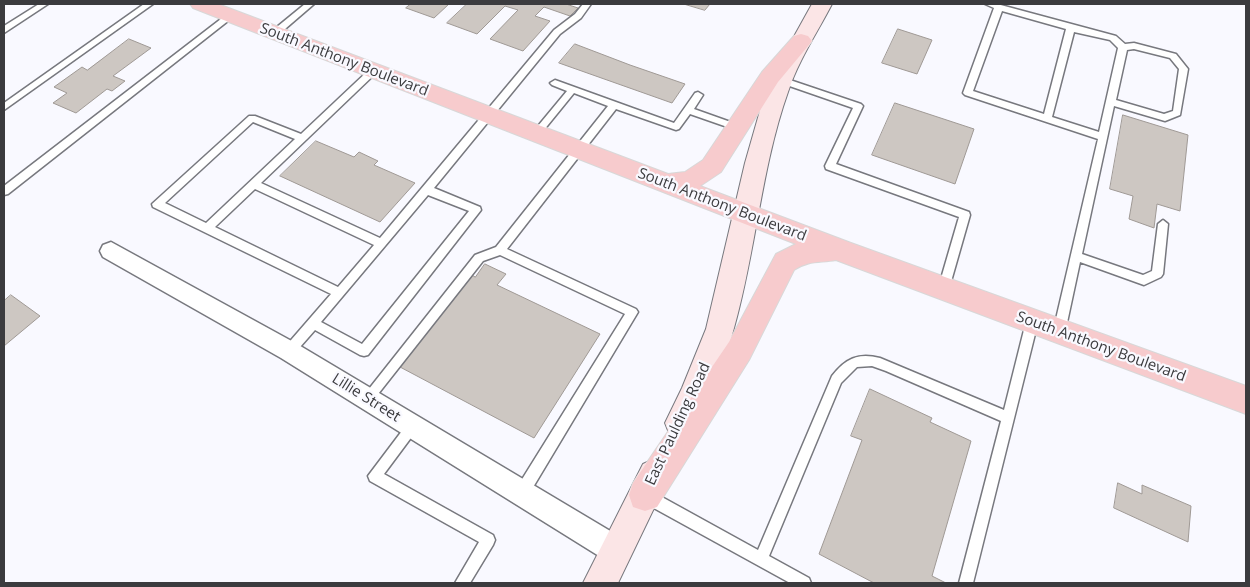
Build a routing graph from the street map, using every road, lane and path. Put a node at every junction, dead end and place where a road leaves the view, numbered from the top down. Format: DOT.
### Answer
graph roads {
  1 [pos="44,4"];
  2 [pos="149,4"];
  3 [pos="310,4"];
  4 [pos="587,4"];
  5 [pos="822,4"];
  6 [pos="989,4"];
  7 [pos="213,7"];
  8 [pos="999,7"];
  9 [pos="1071,28"];
  10 [pos="4,30"];
  11 [pos="275,33"];
  12 [pos="801,41"];
  13 [pos="1123,47"];
  14 [pos="372,71"];
  15 [pos="781,80"];
  16 [pos="555,83"];
  17 [pos="573,89"];
  18 [pos="698,95"];
  19 [pos="1111,102"];
  20 [pos="614,105"];
  21 [pos="4,107"];
  22 [pos="688,110"];
  23 [pos="488,116"];
  24 [pos="1047,119"];
  25 [pos="736,127"];
  26 [pos="536,134"];
  27 [pos="1103,136"];
  28 [pos="302,138"];
  29 [pos="578,150"];
  30 [pos="254,184"];
  31 [pos="665,184"];
  32 [pos="427,190"];
  33 [pos="4,191"];
  34 [pos="745,214"];
  35 [pos="1163,224"];
  36 [pos="206,228"];
  37 [pos="382,244"];
  38 [pos="500,250"];
  39 [pos="111,251"];
  40 [pos="842,251"];
  41 [pos="1076,256"];
  42 [pos="944,289"];
  43 [pos="339,294"];
  44 [pos="1032,322"];
  45 [pos="313,323"];
  46 [pos="1059,332"];
  47 [pos="289,351"];
  48 [pos="367,399"];
  49 [pos="1246,400"];
  50 [pos="1008,418"];
  51 [pos="412,427"];
  52 [pos="521,494"];
  53 [pos="644,495"];
  54 [pos="617,551"];
  55 [pos="761,559"];
  56 [pos="462,583"];
  57 [pos="600,583"];
  58 [pos="804,583"];
  59 [pos="966,583"];
  1 -- 10 [label="lane"];
  2 -- 21 [label="lane"];
  3 -- 11 [label="lane"];
  4 -- 23 [label="lane"];
  5 -- 12 [label="main road, East Paulding Road"];
  6 -- 8 [label="lane"];
  7 -- 11 [label="main road, South Anthony Boulevard"];
  7 -- 33 [label="lane"];
  8 -- 9 [label="lane"];
  8 -- 24 [label="lane"];
  9 -- 13 [label="lane"];
  9 -- 24 [label="lane"];
  11 -- 14 [label="main road, South Anthony Boulevard"];
  12 -- 15 [label="main road, East Paulding Road"];
  12 -- 25 [label="main road"];
  13 -- 19 [label="lane"];
  13 -- 19 [label="lane"];
  14 -- 23 [label="main road, South Anthony Boulevard"];
  14 -- 28 [label="lane"];
  15 -- 34 [label="main road, East Paulding Road"];
  15 -- 42 [label="lane"];
  16 -- 17 [label="lane"];
  17 -- 20 [label="lane"];
  17 -- 26 [label="lane"];
  18 -- 22 [label="lane"];
  19 -- 27 [label="lane"];
  20 -- 22 [label="lane"];
  20 -- 29 [label="lane"];
  22 -- 25 [label="lane"];
  23 -- 26 [label="main road, South Anthony Boulevard"];
  23 -- 32 [label="lane"];
  24 -- 27 [label="lane"];
  25 -- 31 [label="main road"];
  26 -- 29 [label="main road, South Anthony Boulevard"];
  27 -- 41 [label="lane"];
  28 -- 30 [label="lane"];
  28 -- 36 [label="lane"];
  29 -- 31 [label="main road, South Anthony Boulevard"];
  29 -- 38 [label="lane"];
  30 -- 36 [label="lane"];
  30 -- 37 [label="lane"];
  31 -- 34 [label="main road, South Anthony Boulevard"];
  32 -- 37 [label="lane"];
  32 -- 45 [label="lane"];
  34 -- 40 [label="main road, South Anthony Boulevard"];
  34 -- 53 [label="main road, East Paulding Road"];
  35 -- 41 [label="lane"];
  36 -- 43 [label="lane"];
  37 -- 43 [label="lane"];
  38 -- 48 [label="lane"];
  38 -- 52 [label="lane"];
  39 -- 47 [label="street, Lillie Street"];
  40 -- 42 [label="main road, South Anthony Boulevard"];
  40 -- 53 [label="main road"];
  41 -- 46 [label="lane"];
  42 -- 44 [label="main road, South Anthony Boulevard"];
  43 -- 45 [label="lane"];
  44 -- 46 [label="main road, South Anthony Boulevard"];
  44 -- 50 [label="lane"];
  45 -- 47 [label="lane"];
  46 -- 49 [label="main road, South Anthony Boulevard"];
  47 -- 48 [label="street, Lillie Street"];
  48 -- 51 [label="street, Lillie Street"];
  50 -- 55 [label="lane"];
  50 -- 59 [label="lane"];
  51 -- 52 [label="street, Lillie Street"];
  51 -- 56 [label="lane"];
  52 -- 54 [label="street, Lillie Street"];
  53 -- 54 [label="main road, East Paulding Road"];
  53 -- 55 [label="lane"];
  54 -- 57 [label="main road, East Paulding Road"];
  55 -- 58 [label="lane"];
}
